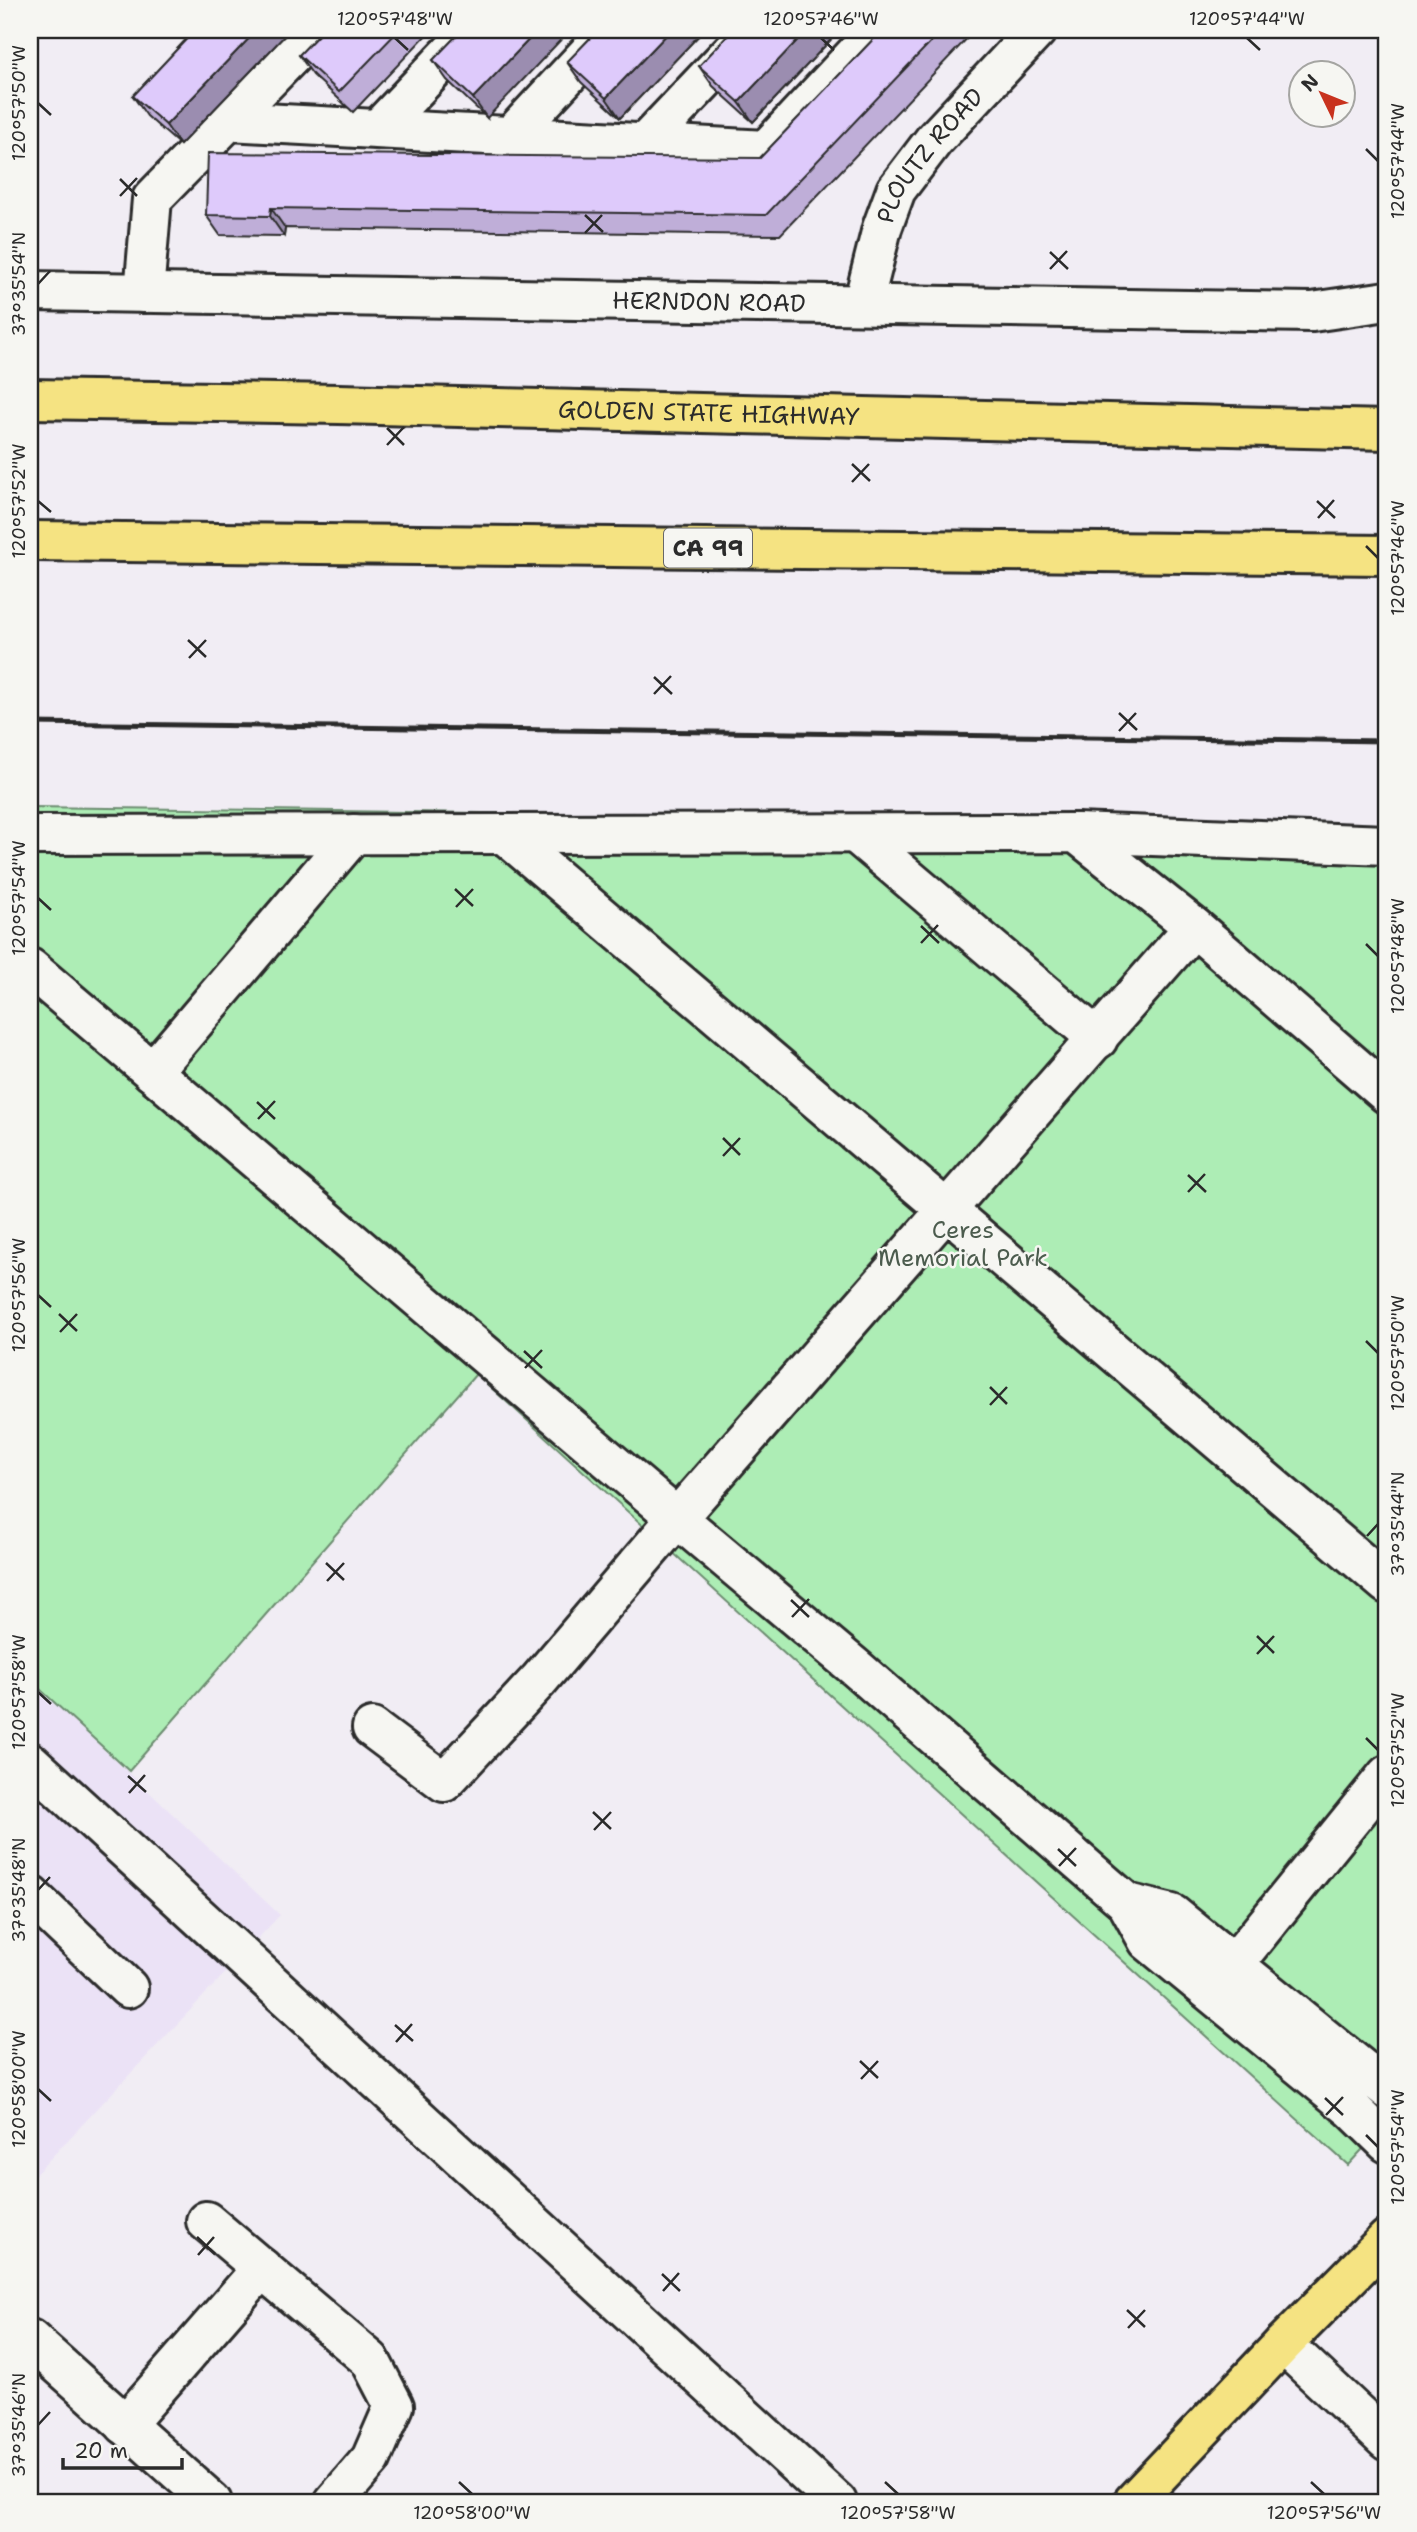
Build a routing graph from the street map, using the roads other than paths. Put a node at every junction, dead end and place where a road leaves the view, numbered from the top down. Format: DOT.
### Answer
graph roads {
  1 [pos="317,30"];
  2 [pos="472,30"];
  3 [pos="610,30"];
  4 [pos="751,30"];
  5 [pos="878,30"];
  6 [pos="1037,30"];
  7 [pos="229,121"];
  8 [pos="378,129"];
  9 [pos="512,135"];
  10 [pos="645,143"];
  11 [pos="30,291"];
  12 [pos="144,293"];
  13 [pos="1387,301"];
  14 [pos="863,304"];
  15 [pos="30,399"];
  16 [pos="1387,422"];
  17 [pos="1315,428"];
  18 [pos="1387,430"];
  19 [pos="30,541"];
  20 [pos="1387,555"];
  21 [pos="1076,833"];
  22 [pos="354,834"];
  23 [pos="504,834"];
  24 [pos="856,834"];
  25 [pos="30,835"];
  26 [pos="1387,845"];
  27 [pos="1194,928"];
  28 [pos="30,968"];
  29 [pos="1098,1039"];
  30 [pos="152,1072"];
  31 [pos="1387,1094"];
  32 [pos="948,1210"];
  33 [pos="677,1518"];
  34 [pos="1387,1584"];
  35 [pos="372,1728"];
  36 [pos="30,1762"];
  37 [pos="1387,1775"];
  38 [pos="30,1895"];
  39 [pos="1128,1903"];
  40 [pos="1234,1964"];
  41 [pos="128,1989"];
  42 [pos="1387,2089"];
  43 [pos="1387,2143"];
  44 [pos="206,2221"];
  45 [pos="1387,2239"];
  46 [pos="262,2268"];
  47 [pos="30,2339"];
  48 [pos="1283,2344"];
  49 [pos="125,2425"];
  50 [pos="1387,2441"];
  51 [pos="212,2502"];
  52 [pos="334,2502"];
  53 [pos="837,2502"];
  54 [pos="1133,2502"];
  1 -- 7 [label="street"];
  2 -- 8 [label="street"];
  3 -- 9 [label="street"];
  4 -- 10 [label="street"];
  5 -- 10 [label="street"];
  6 -- 14 [label="street, PLOUTZ ROAD"];
  7 -- 8 [label="street"];
  7 -- 12 [label="street"];
  8 -- 9 [label="street"];
  9 -- 10 [label="street"];
  11 -- 12 [label="street, HERNDON ROAD"];
  12 -- 14 [label="street, HERNDON ROAD"];
  13 -- 14 [label="street, HERNDON ROAD"];
  15 -- 17 [label="main road, GOLDEN STATE HIGHWAY"];
  16 -- 17 [label="main road"];
  17 -- 18 [label="main road, GOLDEN STATE HIGHWAY"];
  19 -- 20 [label="main road, CA 99"];
  21 -- 24 [label="street"];
  21 -- 26 [label="street"];
  21 -- 27 [label="street"];
  22 -- 23 [label="street"];
  22 -- 25 [label="street"];
  22 -- 30 [label="street"];
  23 -- 24 [label="street"];
  23 -- 32 [label="street"];
  24 -- 29 [label="street"];
  27 -- 29 [label="street"];
  27 -- 31 [label="street"];
  28 -- 30 [label="street"];
  29 -- 32 [label="street"];
  30 -- 33 [label="street"];
  32 -- 33 [label="street"];
  32 -- 34 [label="street"];
  33 -- 35 [label="street"];
  33 -- 39 [label="street"];
  36 -- 53 [label="street"];
  37 -- 40 [label="street"];
  38 -- 41 [label="street"];
  39 -- 40 [label="street"];
  39 -- 43 [label="street"];
  40 -- 42 [label="street"];
  44 -- 46 [label="street"];
  45 -- 48 [label="main road"];
  46 -- 49 [label="street"];
  46 -- 52 [label="street"];
  47 -- 49 [label="street"];
  48 -- 50 [label="street"];
  48 -- 54 [label="main road"];
  49 -- 51 [label="street"];
}
